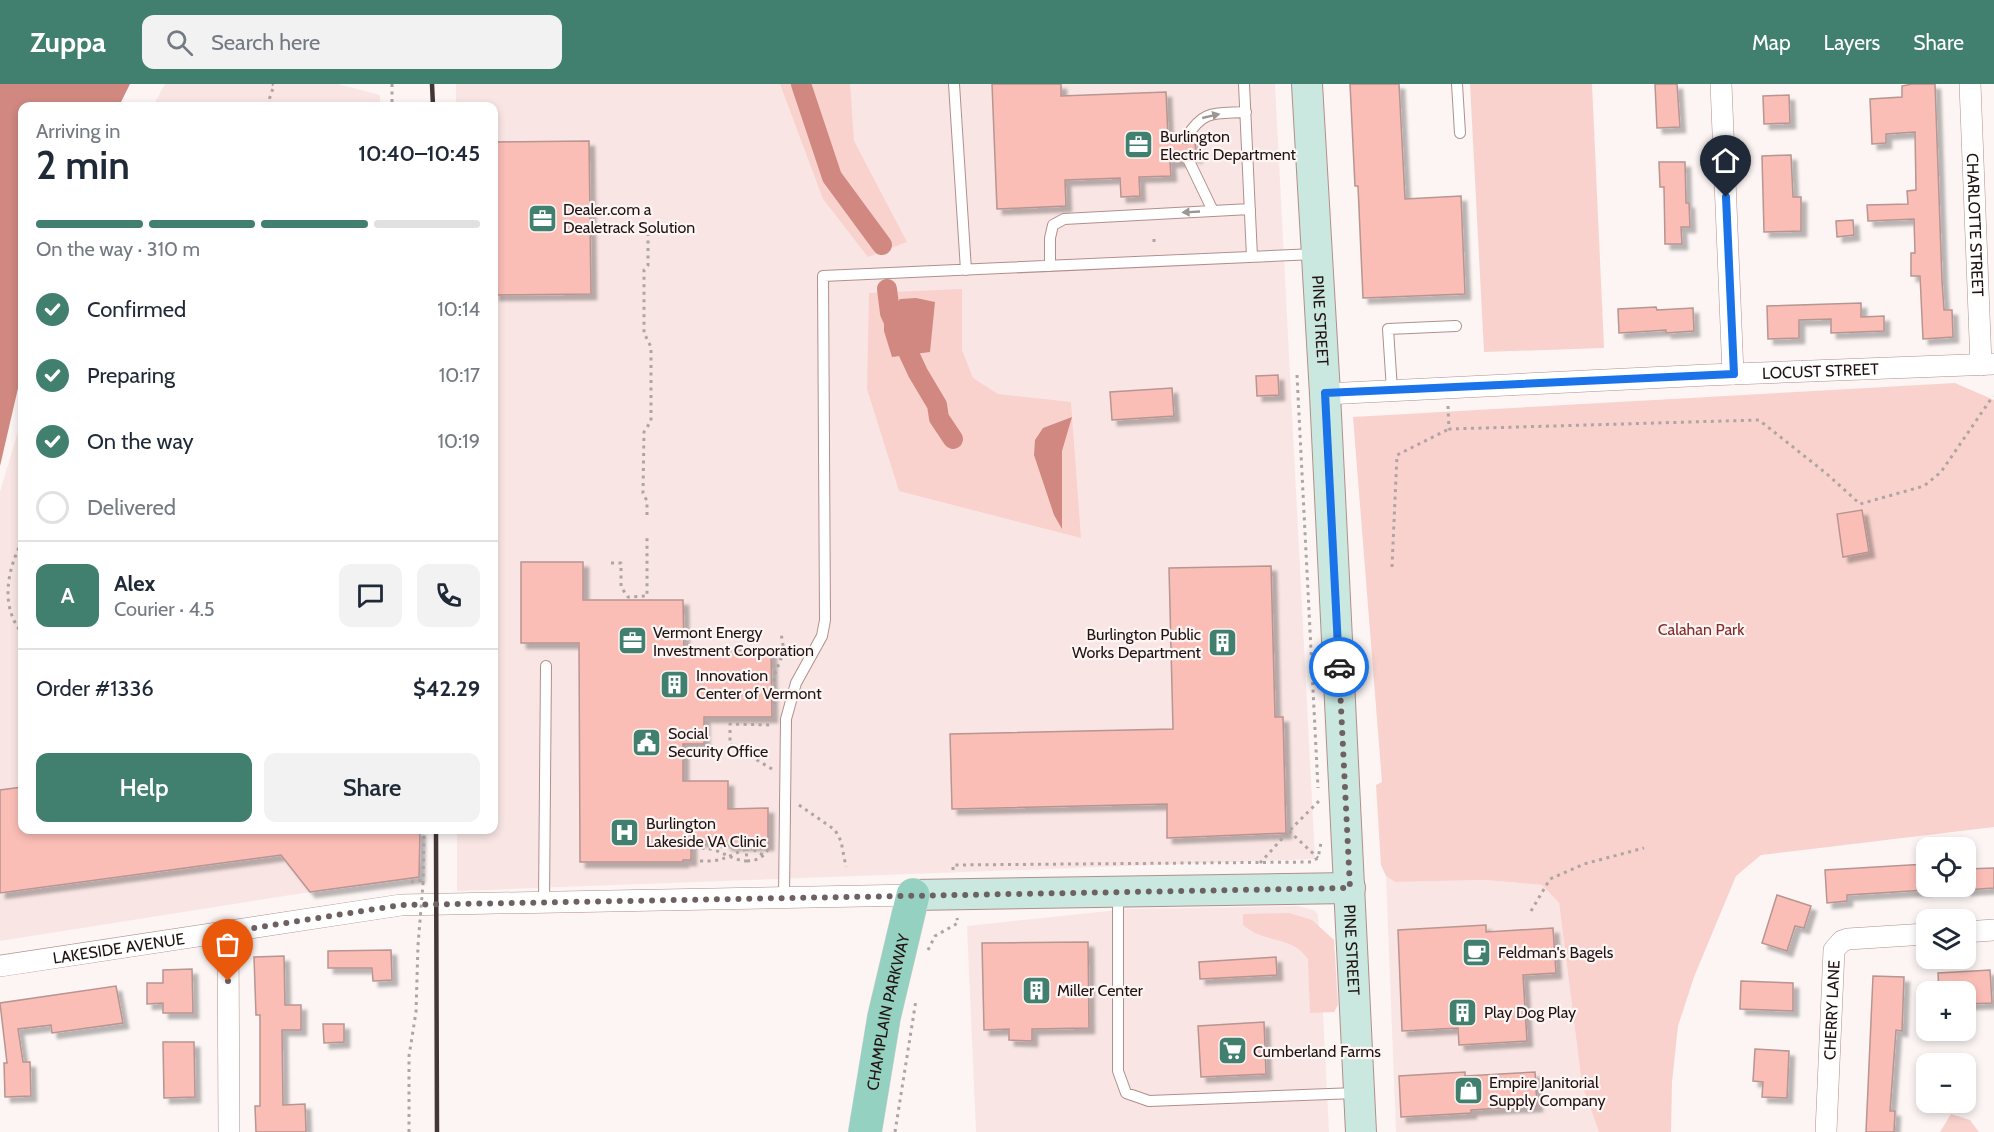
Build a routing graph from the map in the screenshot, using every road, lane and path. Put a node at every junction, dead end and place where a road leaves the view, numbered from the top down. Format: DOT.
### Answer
graph roads {
  1 [pos="272,84"];
  2 [pos="392,84"];
  3 [pos="954,84"];
  4 [pos="1244,84"];
  5 [pos="1307,84"];
  6 [pos="1457,84"];
  7 [pos="1720,84"];
  8 [pos="1970,84"];
  9 [pos="268,102"];
  10 [pos="392,102"];
  11 [pos="1246,112"];
  12 [pos="1460,133"];
  13 [pos="1187,137"];
  14 [pos="1189,161"];
  15 [pos="1250,209"];
  16 [pos="1213,211"];
  17 [pos="648,235"];
  18 [pos="1154,239"];
  19 [pos="1154,246"];
  20 [pos="1317,254"];
  21 [pos="1252,257"];
  22 [pos="1050,266"];
  23 [pos="966,270"];
  24 [pos="1456,326"];
  25 [pos="1988,364"];
  26 [pos="1734,374"];
  27 [pos="1297,375"];
  28 [pos="1448,387"];
  29 [pos="1392,390"];
  30 [pos="1325,393"];
  31 [pos="1993,396"];
  32 [pos="1449,429"];
  33 [pos="647,516"];
  34 [pos="647,538"];
  35 [pos="18,550"];
  36 [pos="611,563"];
  37 [pos="1392,567"];
  38 [pos="18,628"];
  39 [pos="546,666"];
  40 [pos="774,725"];
  41 [pos="774,771"];
  42 [pos="1318,790"];
  43 [pos="785,795"];
  44 [pos="1319,813"];
  45 [pos="1289,831"];
  46 [pos="424,834"];
  47 [pos="1321,835"];
  48 [pos="701,848"];
  49 [pos="1644,848"];
  50 [pos="746,849"];
  51 [pos="729,856"];
  52 [pos="1318,858"];
  53 [pos="700,861"];
  54 [pos="747,861"];
  55 [pos="1260,863"];
  56 [pos="846,867"];
  57 [pos="954,880"];
  58 [pos="411,882"];
  59 [pos="423,882"];
  60 [pos="1350,888"];
  61 [pos="1118,892"];
  62 [pos="913,895"];
  63 [pos="784,897"];
  64 [pos="544,901"];
  65 [pos="1531,911"];
  66 [pos="1994,930"];
  67 [pos="1976,931"];
  68 [pos="228,932"];
  69 [pos="1916,935"];
  70 [pos="926,954"];
  71 [pos="0,966"];
  72 [pos="917,995"];
  73 [pos="1360,1093"];
  74 [pos="229,1132"];
  75 [pos="409,1132"];
  76 [pos="865,1132"];
  77 [pos="895,1132"];
  78 [pos="1362,1132"];
  79 [pos="1826,1132"];
  1 -- 9 [label="path"];
  2 -- 10 [label="path"];
  3 -- 23 [label="lane"];
  4 -- 11 [label="lane"];
  5 -- 20 [label="main road, PINE STREET"];
  6 -- 12 [label="lane"];
  7 -- 26 [label="street"];
  8 -- 25 [label="street, CHARLOTTE STREET"];
  13 -- 11 [label="lane, one-way"];
  11 -- 15 [label="lane"];
  14 -- 16 [label="lane"];
  15 -- 16 [label="lane"];
  15 -- 21 [label="lane"];
  16 -- 22 [label="lane, one-way"];
  17 -- 33 [label="path"];
  18 -- 19 [label="path"];
  20 -- 21 [label="lane"];
  20 -- 30 [label="main road, PINE STREET"];
  21 -- 22 [label="lane"];
  22 -- 23 [label="lane"];
  23 -- 43 [label="lane"];
  24 -- 29 [label="lane"];
  25 -- 26 [label="street, LOCUST STREET"];
  26 -- 28 [label="street, LOCUST STREET"];
  27 -- 42 [label="path"];
  28 -- 29 [label="street, LOCUST STREET"];
  28 -- 32 [label="path"];
  29 -- 30 [label="street, LOCUST STREET"];
  30 -- 60 [label="main road, PINE STREET"];
  31 -- 32 [label="path"];
  32 -- 37 [label="path"];
  34 -- 36 [label="path"];
  35 -- 38 [label="path"];
  39 -- 64 [label="lane"];
  40 -- 41 [label="path"];
  43 -- 56 [label="path"];
  43 -- 63 [label="lane"];
  44 -- 45 [label="path"];
  45 -- 52 [label="path"];
  45 -- 55 [label="path"];
  46 -- 59 [label="path"];
  47 -- 52 [label="path"];
  48 -- 51 [label="path"];
  49 -- 65 [label="path"];
  50 -- 51 [label="path"];
  50 -- 54 [label="path"];
  50 -- 54 [label="path"];
  51 -- 53 [label="path"];
  51 -- 54 [label="path"];
  52 -- 55 [label="path"];
  55 -- 57 [label="path"];
  57 -- 61 [label="main road, LAKESIDE AVENUE"];
  57 -- 62 [label="main road, LAKESIDE AVENUE"];
  57 -- 70 [label="path"];
  58 -- 59 [label="path"];
  59 -- 75 [label="path, bridge"];
  60 -- 61 [label="main road, LAKESIDE AVENUE"];
  60 -- 73 [label="main road, PINE STREET"];
  61 -- 73 [label="lane"];
  62 -- 63 [label="street, LAKESIDE AVENUE"];
  62 -- 76 [label="main road, CHAMPLAIN PARKWAY"];
  63 -- 64 [label="street, LAKESIDE AVENUE"];
  64 -- 68 [label="street, LAKESIDE AVENUE"];
  66 -- 67 [label="street"];
  68 -- 71 [label="street, LAKESIDE AVENUE"];
  68 -- 74 [label="street"];
  69 -- 79 [label="street, CHERRY LANE"];
  72 -- 77 [label="path"];
  73 -- 78 [label="main road, PINE STREET"];
}
